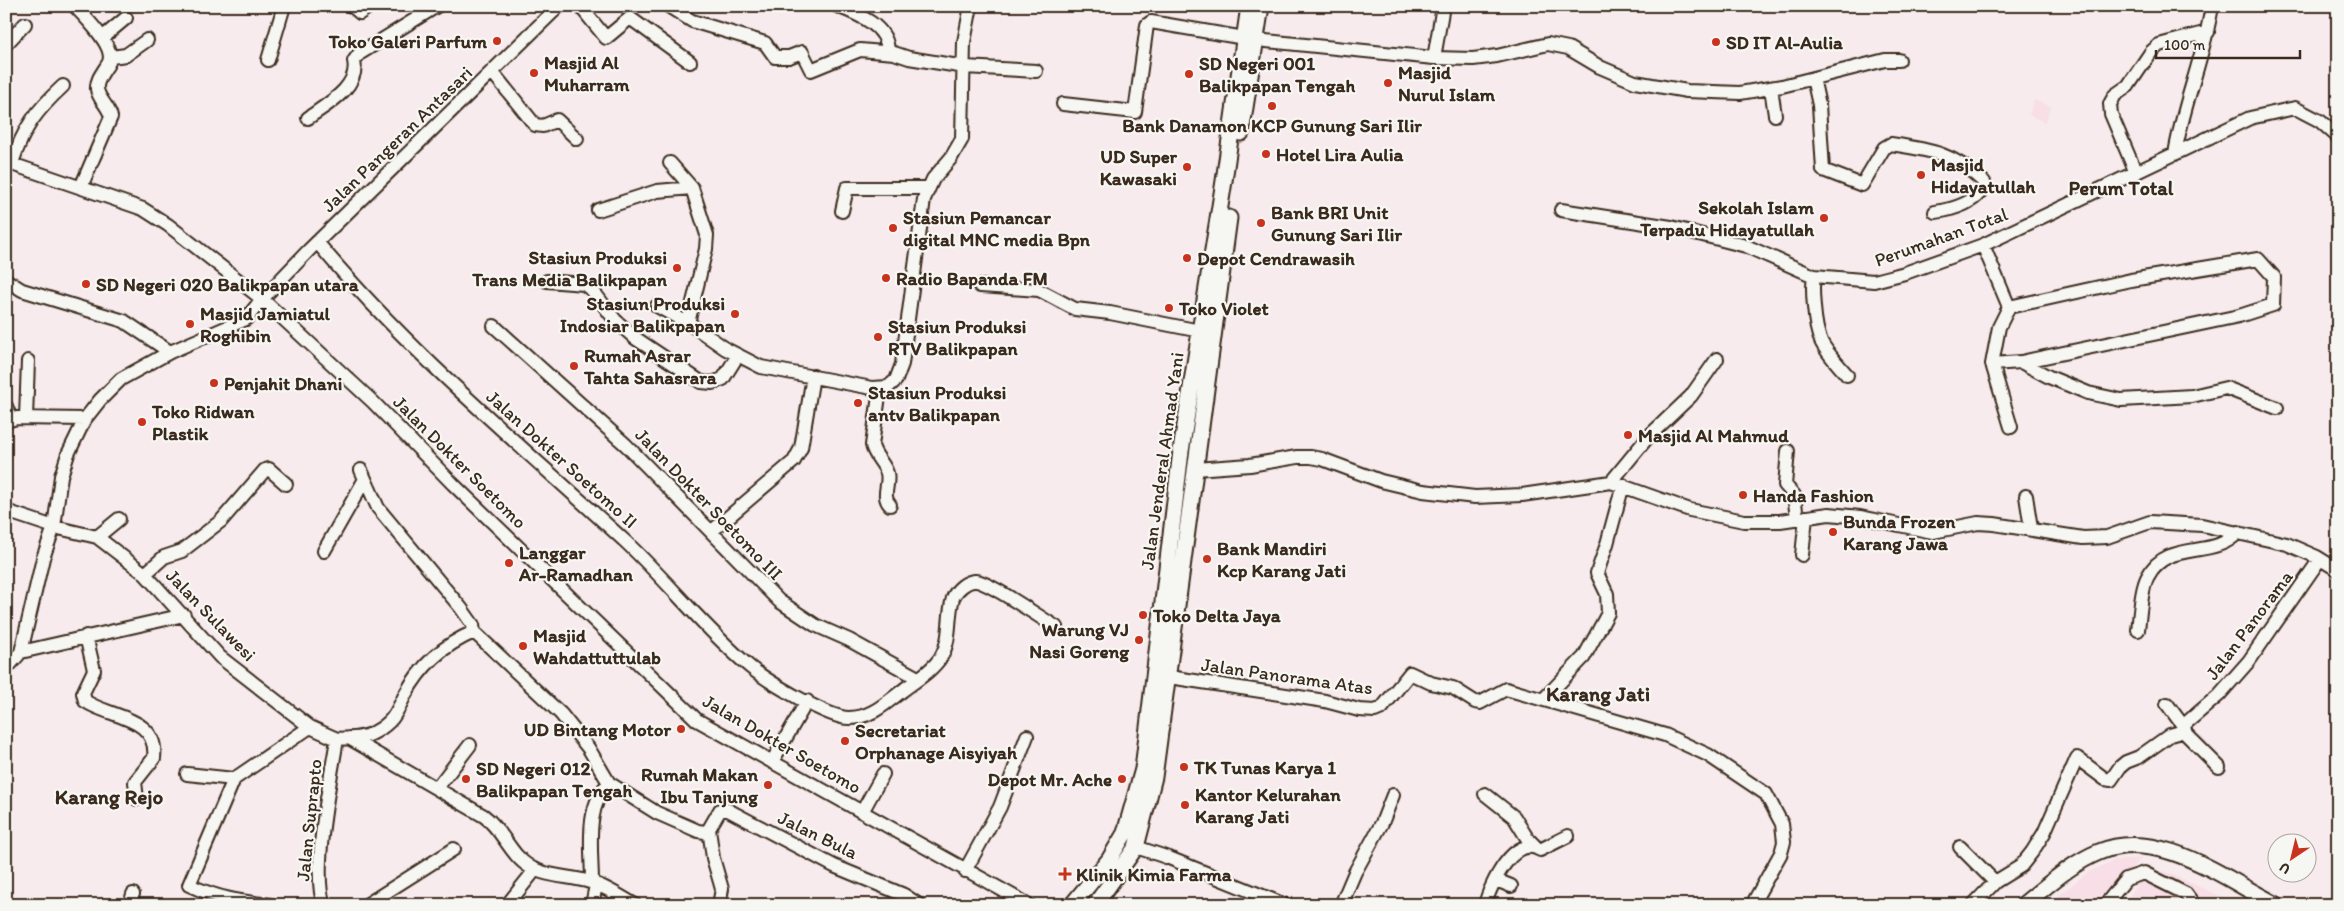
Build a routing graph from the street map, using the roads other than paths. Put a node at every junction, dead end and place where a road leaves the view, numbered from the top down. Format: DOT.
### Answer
graph roads {
  1 [pos="75,6"];
  2 [pos="284,6"];
  3 [pos="352,6"];
  4 [pos="370,6"];
  5 [pos="437,6"];
  6 [pos="559,6"];
  7 [pos="580,6"];
  8 [pos="668,6"];
  9 [pos="837,6"];
  10 [pos="971,6"];
  11 [pos="1249,6"];
  12 [pos="1261,6"];
  13 [pos="1443,6"];
  14 [pos="2212,6"];
  15 [pos="126,18"];
  16 [pos="25,24"];
  17 [pos="2208,32"];
  18 [pos="102,38"];
  19 [pos="1250,39"];
  20 [pos="147,40"];
  21 [pos="6,44"];
  22 [pos="888,52"];
  23 [pos="111,57"];
  24 [pos="1434,58"];
  25 [pos="268,60"];
  26 [pos="1899,60"];
  27 [pos="690,62"];
  28 [pos="964,68"];
  29 [pos="1036,71"];
  30 [pos="493,72"];
  31 [pos="1812,78"];
  32 [pos="63,86"];
  33 [pos="1770,88"];
  34 [pos="1064,104"];
  35 [pos="1775,115"];
  36 [pos="308,118"];
  37 [pos="2338,137"];
  38 [pos="577,139"];
  39 [pos="2175,154"];
  40 [pos="670,162"];
  41 [pos="9,163"];
  42 [pos="2136,173"];
  43 [pos="81,187"];
  44 [pos="692,188"];
  45 [pos="929,188"];
  46 [pos="598,210"];
  47 [pos="1561,210"];
  48 [pos="842,211"];
  49 [pos="1935,212"];
  50 [pos="317,242"];
  51 [pos="1983,245"];
  52 [pos="1814,276"];
  53 [pos="6,280"];
  54 [pos="547,281"];
  55 [pos="980,286"];
  56 [pos="262,299"];
  57 [pos="657,306"];
  58 [pos="2009,308"];
  59 [pos="688,323"];
  60 [pos="494,326"];
  61 [pos="1200,332"];
  62 [pos="170,352"];
  63 [pos="738,355"];
  64 [pos="1717,359"];
  65 [pos="28,361"];
  66 [pos="2022,362"];
  67 [pos="1992,364"];
  68 [pos="1847,375"];
  69 [pos="813,376"];
  70 [pos="880,389"];
  71 [pos="6,406"];
  72 [pos="2277,408"];
  73 [pos="26,418"];
  74 [pos="85,418"];
  75 [pos="8,420"];
  76 [pos="2012,427"];
  77 [pos="1788,451"];
  78 [pos="1195,468"];
  79 [pos="1617,483"];
  80 [pos="286,484"];
  81 [pos="2026,496"];
  82 [pos="890,505"];
  83 [pos="6,511"];
  84 [pos="1802,518"];
  85 [pos="119,519"];
  86 [pos="54,527"];
  87 [pos="2032,528"];
  88 [pos="712,531"];
  89 [pos="2238,532"];
  90 [pos="97,537"];
  91 [pos="324,551"];
  92 [pos="1802,555"];
  93 [pos="2320,559"];
  94 [pos="2338,570"];
  95 [pos="146,574"];
  96 [pos="184,615"];
  97 [pos="1056,627"];
  98 [pos="2138,630"];
  99 [pos="474,632"];
  100 [pos="86,636"];
  101 [pos="21,652"];
  102 [pos="6,669"];
  103 [pos="1169,677"];
  104 [pos="918,678"];
  105 [pos="1544,699"];
  106 [pos="807,701"];
  107 [pos="2167,704"];
  108 [pos="310,727"];
  109 [pos="2184,729"];
  110 [pos="1027,736"];
  111 [pos="343,739"];
  112 [pos="470,745"];
  113 [pos="772,762"];
  114 [pos="2219,767"];
  115 [pos="187,774"];
  116 [pos="883,774"];
  117 [pos="234,779"];
  118 [pos="609,783"];
  119 [pos="437,788"];
  120 [pos="1393,794"];
  121 [pos="1485,794"];
  122 [pos="137,799"];
  123 [pos="862,812"];
  124 [pos="709,829"];
  125 [pos="1568,836"];
  126 [pos="1136,847"];
  127 [pos="1536,847"];
  128 [pos="1960,847"];
  129 [pos="454,849"];
  130 [pos="535,870"];
  131 [pos="965,871"];
  132 [pos="1496,880"];
  133 [pos="1996,882"];
  134 [pos="594,883"];
  135 [pos="1511,886"];
  136 [pos="271,905"];
  137 [pos="324,905"];
  138 [pos="366,905"];
  139 [pos="507,905"];
  140 [pos="592,905"];
  141 [pos="635,905"];
  142 [pos="719,905"];
  143 [pos="919,905"];
  144 [pos="1029,905"];
  145 [pos="1072,905"];
  146 [pos="1095,905"];
  147 [pos="1285,905"];
  148 [pos="1341,905"];
  149 [pos="1485,905"];
  150 [pos="1752,905"];
  151 [pos="1973,905"];
  152 [pos="2023,905"];
  153 [pos="2105,905"];
  154 [pos="2194,905"];
  155 [pos="2277,905"];
  1 -- 18 [label="street"];
  2 -- 25 [label="street"];
  3 -- 4 [label="street"];
  5 -- 36 [label="street"];
  6 -- 30 [label="street, Jalan Pangeran Antasari"];
  7 -- 27 [label="street"];
  8 -- 22 [label="street"];
  9 -- 22 [label="street"];
  10 -- 28 [label="street"];
  11 -- 19 [label="main road, Jalan Jenderal Ahmad Yani"];
  12 -- 19 [label="main road, Jalan Jenderal Ahmad Yani"];
  13 -- 24 [label="street"];
  14 -- 17 [label="street"];
  15 -- 18 [label="street"];
  16 -- 21 [label="street"];
  17 -- 39 [label="street"];
  17 -- 42 [label="street"];
  18 -- 23 [label="street"];
  19 -- 24 [label="street"];
  19 -- 34 [label="street"];
  19 -- 61 [label="main road, Jalan Jenderal Ahmad Yani"];
  19 -- 78 [label="main road, Jalan Jenderal Ahmad Yani"];
  20 -- 23 [label="street"];
  22 -- 28 [label="street"];
  23 -- 43 [label="street"];
  24 -- 33 [label="street"];
  26 -- 31 [label="street"];
  28 -- 29 [label="street"];
  28 -- 45 [label="street"];
  30 -- 38 [label="street"];
  30 -- 50 [label="street, Jalan Pangeran Antasari"];
  31 -- 33 [label="street"];
  31 -- 49 [label="street"];
  32 -- 41 [label="street"];
  33 -- 35 [label="street"];
  37 -- 39 [label="street, Perumahan Total"];
  39 -- 42 [label="street, Perumahan Total"];
  40 -- 44 [label="street"];
  41 -- 43 [label="street, Jalan Dokter Soetomo"];
  42 -- 51 [label="street, Perumahan Total"];
  43 -- 56 [label="street, Jalan Dokter Soetomo"];
  44 -- 46 [label="street"];
  44 -- 59 [label="street"];
  45 -- 48 [label="street"];
  45 -- 70 [label="street"];
  47 -- 52 [label="street, Perumahan Total"];
  50 -- 56 [label="street, Jalan Pangeran Antasari"];
  50 -- 106 [label="street, Jalan Dokter Soetomo II"];
  51 -- 52 [label="street, Perumahan Total"];
  51 -- 58 [label="street"];
  52 -- 68 [label="street"];
  53 -- 62 [label="street"];
  54 -- 63 [label="street"];
  55 -- 61 [label="street"];
  56 -- 62 [label="street, Jalan Pangeran Antasari"];
  56 -- 113 [label="street, Jalan Dokter Soetomo"];
  57 -- 59 [label="street"];
  58 -- 66 [label="street"];
  58 -- 67 [label="street"];
  59 -- 63 [label="street"];
  60 -- 88 [label="street, Jalan Dokter Soetomo III"];
  61 -- 145 [label="main road, Jalan Jenderal Ahmad Yani"];
  62 -- 74 [label="street, Jalan Pangeran Antasari"];
  63 -- 69 [label="street"];
  64 -- 79 [label="street"];
  65 -- 73 [label="street"];
  66 -- 67 [label="street"];
  66 -- 72 [label="street"];
  67 -- 76 [label="street"];
  69 -- 70 [label="street"];
  69 -- 88 [label="street"];
  70 -- 82 [label="street"];
  71 -- 75 [label="street"];
  73 -- 74 [label="street"];
  73 -- 75 [label="street"];
  74 -- 86 [label="street, Jalan Pangeran Antasari"];
  77 -- 84 [label="street"];
  78 -- 79 [label="street"];
  78 -- 103 [label="main road, Jalan Jenderal Ahmad Yani"];
  79 -- 84 [label="street"];
  79 -- 105 [label="street"];
  80 -- 95 [label="street"];
  81 -- 87 [label="street"];
  83 -- 86 [label="street, Jalan Sulawesi"];
  84 -- 87 [label="street"];
  84 -- 92 [label="street"];
  85 -- 90 [label="street"];
  86 -- 90 [label="street, Jalan Sulawesi"];
  86 -- 101 [label="street, Jalan Pangeran Antasari"];
  87 -- 89 [label="street"];
  88 -- 104 [label="street, Jalan Dokter Soetomo III"];
  89 -- 93 [label="street"];
  89 -- 98 [label="street"];
  90 -- 95 [label="street, Jalan Sulawesi"];
  91 -- 99 [label="street"];
  93 -- 94 [label="street"];
  93 -- 109 [label="street, Jalan Panorama"];
  95 -- 96 [label="street, Jalan Sulawesi"];
  96 -- 100 [label="street"];
  96 -- 108 [label="street, Jalan Sulawesi"];
  97 -- 104 [label="street, Jalan Dokter Soetomo II"];
  99 -- 111 [label="street"];
  99 -- 118 [label="street"];
  100 -- 101 [label="street"];
  100 -- 122 [label="street"];
  101 -- 102 [label="street"];
  103 -- 105 [label="street, Jalan Panorama Atas"];
  103 -- 126 [label="main road, Jalan Jenderal Ahmad Yani"];
  104 -- 106 [label="street, Jalan Dokter Soetomo II"];
  105 -- 150 [label="street, Jalan Panorama Atas"];
  106 -- 113 [label="street"];
  107 -- 109 [label="street"];
  108 -- 111 [label="street, Jalan Sulawesi"];
  108 -- 117 [label="street"];
  109 -- 114 [label="street"];
  109 -- 133 [label="street, Jalan Panorama"];
  110 -- 131 [label="street"];
  111 -- 119 [label="street, Jalan Sulawesi"];
  111 -- 137 [label="street, Jalan Suprapto"];
  112 -- 119 [label="street"];
  113 -- 123 [label="street, Jalan Dokter Soetomo"];
  115 -- 117 [label="street"];
  116 -- 123 [label="street"];
  117 -- 136 [label="street"];
  118 -- 124 [label="street"];
  118 -- 134 [label="street"];
  119 -- 130 [label="street, Jalan Sulawesi"];
  120 -- 148 [label="street"];
  121 -- 127 [label="street"];
  123 -- 131 [label="street, Jalan Dokter Soetomo"];
  124 -- 142 [label="street"];
  124 -- 143 [label="street, Jalan Bula"];
  125 -- 127 [label="street"];
  126 -- 146 [label="main road, Jalan Jenderal Ahmad Yani"];
  126 -- 147 [label="street"];
  127 -- 132 [label="street"];
  128 -- 133 [label="street"];
  129 -- 138 [label="street"];
  130 -- 134 [label="street, Jalan Sulawesi"];
  130 -- 139 [label="street"];
  131 -- 144 [label="street, Jalan Dokter Soetomo"];
  132 -- 135 [label="street"];
  132 -- 149 [label="street"];
  133 -- 151 [label="street, Jalan Panorama"];
  134 -- 140 [label="street"];
  134 -- 141 [label="street, Jalan Sulawesi"];
  152 -- 155 [label="main road"];
  153 -- 154 [label="street"];
}
